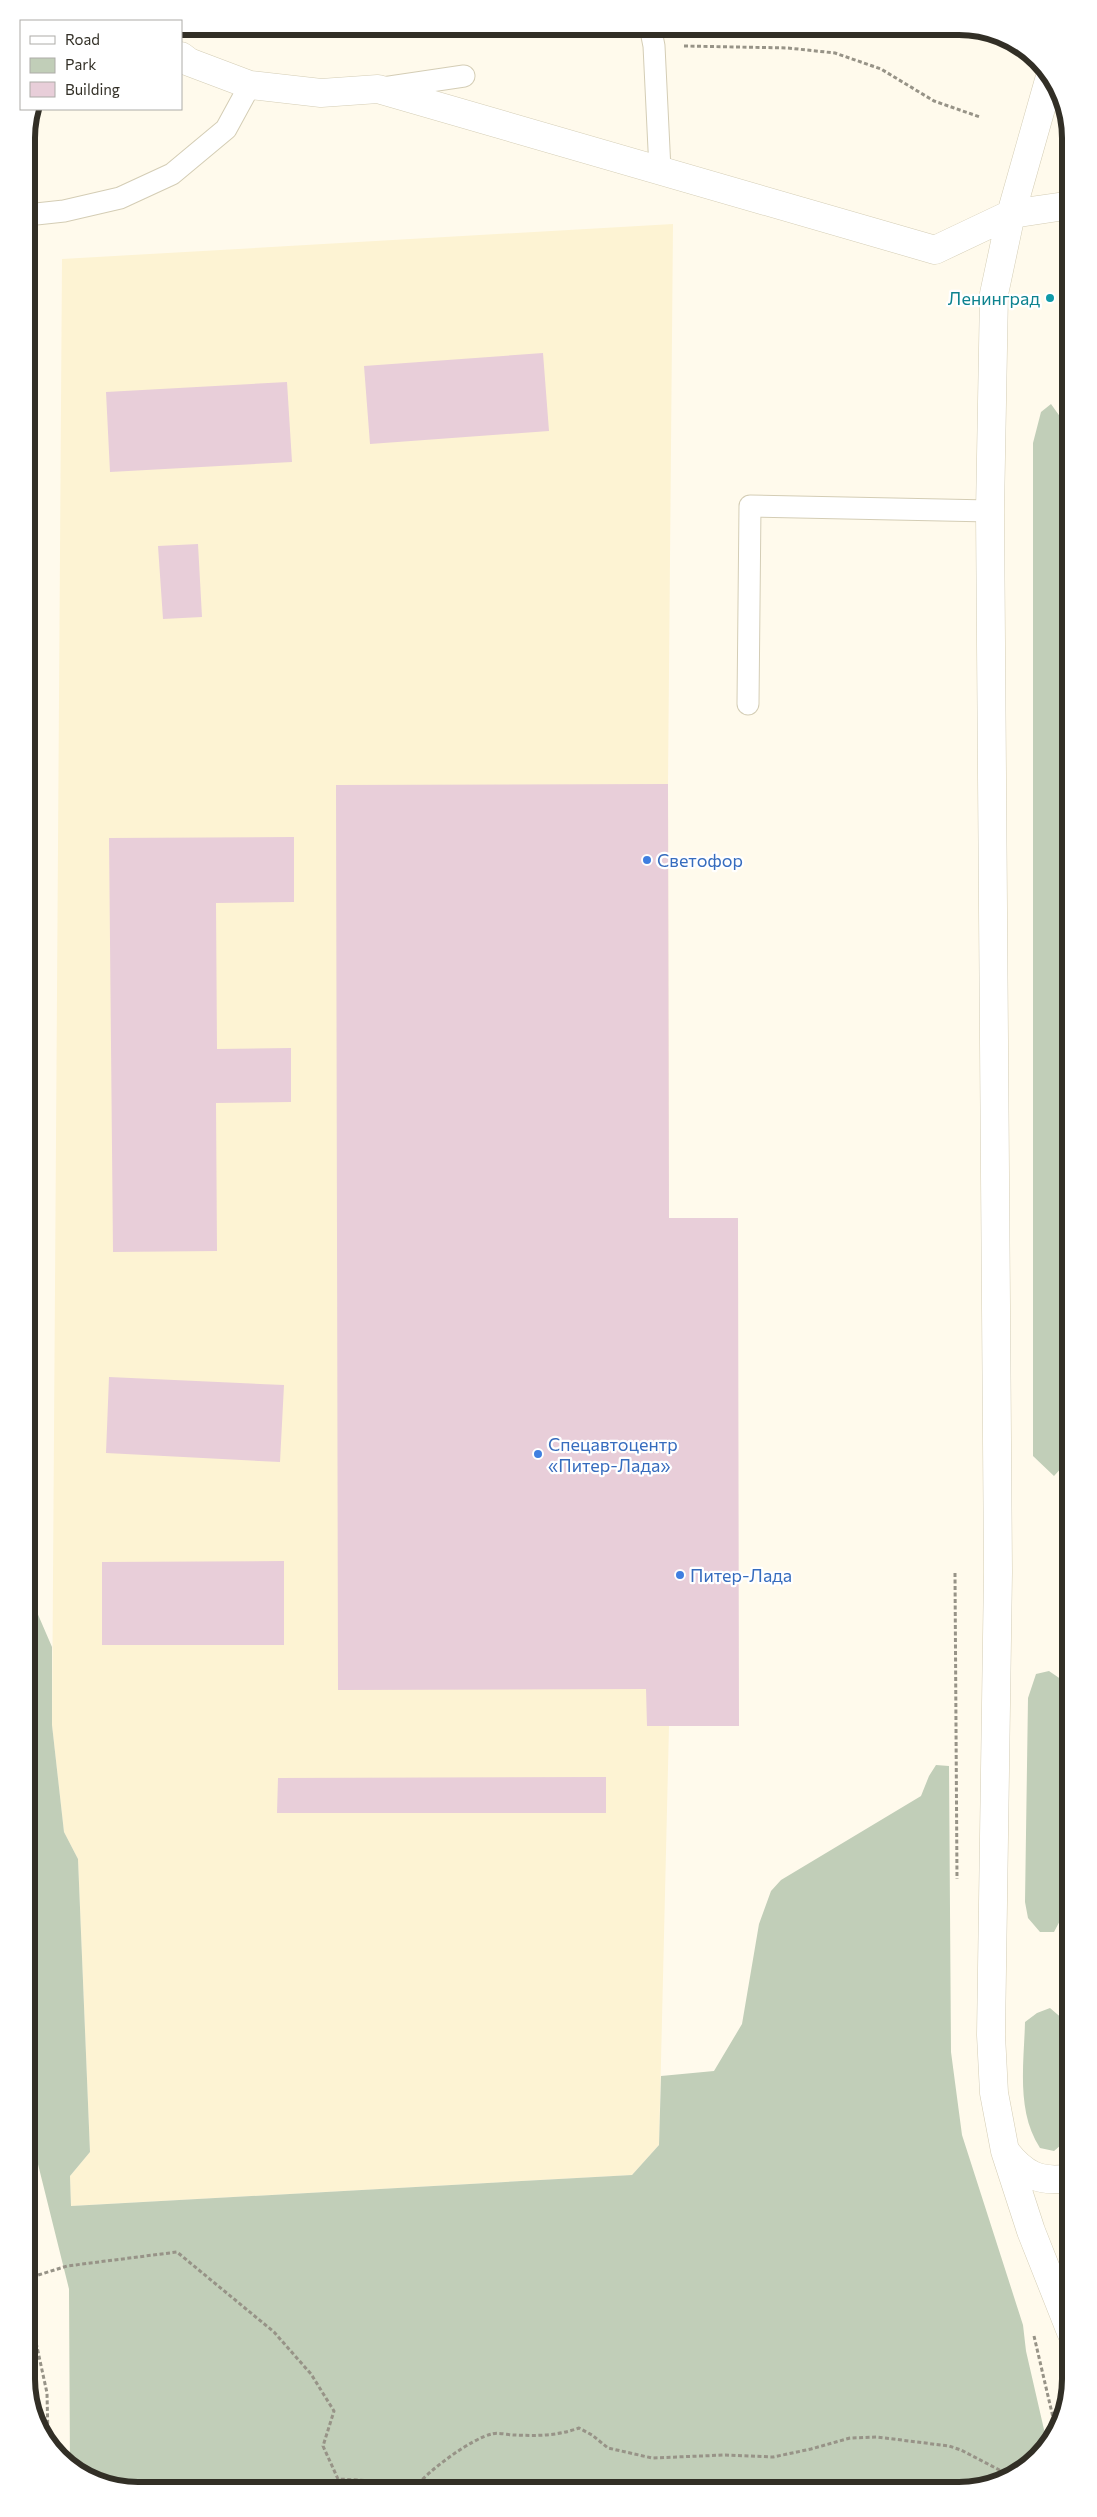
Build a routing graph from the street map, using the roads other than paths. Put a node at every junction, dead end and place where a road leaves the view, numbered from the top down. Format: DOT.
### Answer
graph roads {
  1 [pos="652,36"];
  2 [pos="182,57"];
  3 [pos="464,76"];
  4 [pos="250,85"];
  5 [pos="1048,85"];
  6 [pos="378,89"];
  7 [pos="660,170"];
  8 [pos="1062,206"];
  9 [pos="35,214"];
  10 [pos="1011,214"];
  11 [pos="990,511"];
  12 [pos="748,704"];
  13 [pos="1005,2151"];
  14 [pos="1062,2180"];
  15 [pos="1062,2309"];
  1 -- 7 [label="lane"];
  2 -- 4 [label="street"];
  3 -- 6 [label="lane"];
  4 -- 6 [label="street"];
  4 -- 9 [label="lane"];
  5 -- 10 [label="street"];
  6 -- 7 [label="street"];
  7 -- 10 [label="street"];
  8 -- 10 [label="street"];
  10 -- 11 [label="street"];
  11 -- 12 [label="lane"];
  11 -- 13 [label="street"];
  13 -- 14 [label="street"];
  13 -- 15 [label="street"];
}
